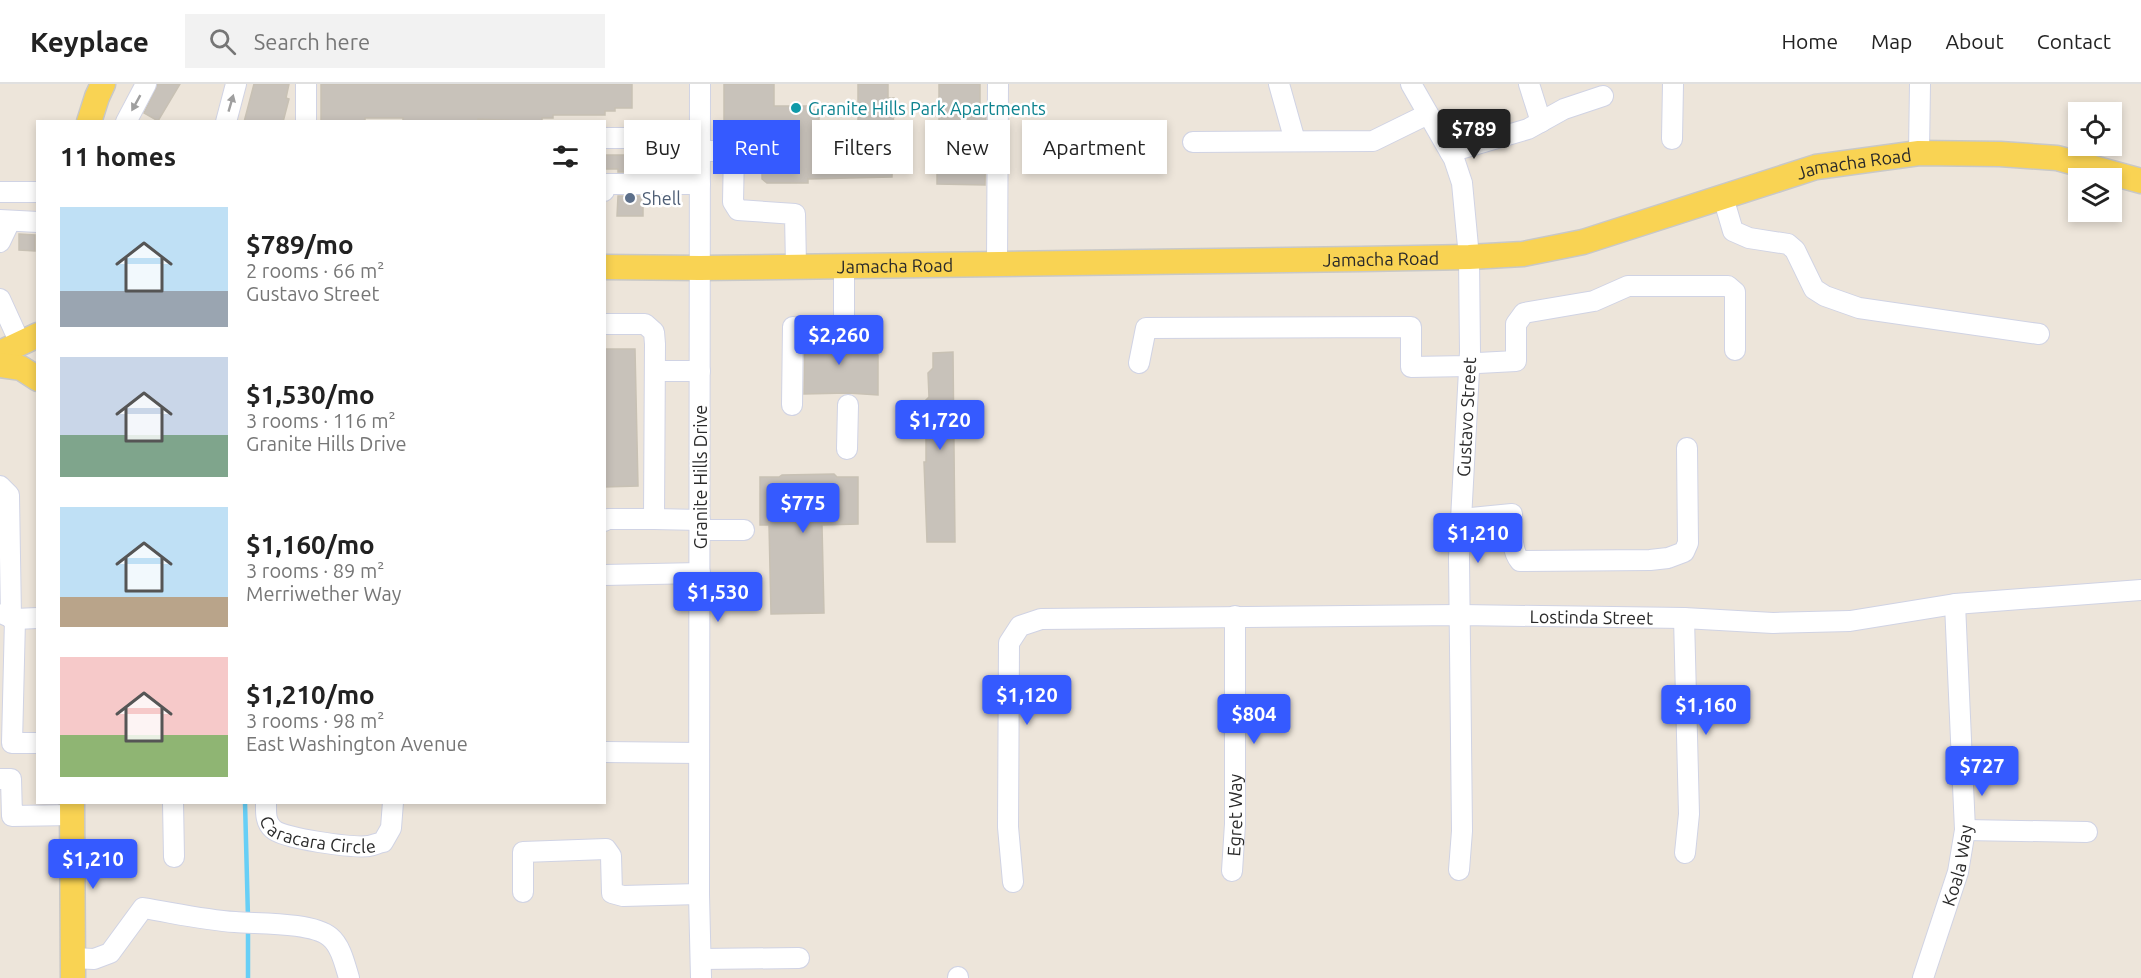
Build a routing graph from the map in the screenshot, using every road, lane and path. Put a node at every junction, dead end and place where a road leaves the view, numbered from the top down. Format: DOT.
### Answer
graph roads {
  1 [pos="103,84"];
  2 [pos="146,84"];
  3 [pos="236,84"];
  4 [pos="306,84"];
  5 [pos="700,84"];
  6 [pos="998,84"];
  7 [pos="1280,84"];
  8 [pos="1411,84"];
  9 [pos="1529,84"];
  10 [pos="1673,84"];
  11 [pos="1920,84"];
  12 [pos="1603,96"];
  13 [pos="1428,114"];
  14 [pos="90,120"];
  15 [pos="127,120"];
  16 [pos="227,120"];
  17 [pos="306,120"];
  18 [pos="700,120"];
  19 [pos="1540,122"];
  20 [pos="606,138"];
  21 [pos="624,139"];
  22 [pos="1672,139"];
  23 [pos="1294,141"];
  24 [pos="1193,142"];
  25 [pos="701,144"];
  26 [pos="1450,152"];
  27 [pos="1919,153"];
  28 [pos="700,174"];
  29 [pos="2141,182"];
  30 [pos="606,184"];
  31 [pos="700,184"];
  32 [pos="0,192"];
  33 [pos="36,192"];
  34 [pos="1723,197"];
  35 [pos="5,221"];
  36 [pos="36,222"];
  37 [pos="0,242"];
  38 [pos="1469,257"];
  39 [pos="997,264"];
  40 [pos="796,266"];
  41 [pos="844,266"];
  42 [pos="606,267"];
  43 [pos="700,268"];
  44 [pos="0,299"];
  45 [pos="606,324"];
  46 [pos="844,326"];
  47 [pos="793,327"];
  48 [pos="2039,334"];
  49 [pos="19,344"];
  50 [pos="1735,350"];
  51 [pos="1139,363"];
  52 [pos="0,364"];
  53 [pos="1469,366"];
  54 [pos="655,371"];
  55 [pos="700,371"];
  56 [pos="36,378"];
  57 [pos="792,405"];
  58 [pos="848,405"];
  59 [pos="1687,448"];
  60 [pos="847,449"];
  61 [pos="0,486"];
  62 [pos="654,519"];
  63 [pos="1461,519"];
  64 [pos="606,520"];
  65 [pos="700,525"];
  66 [pos="744,530"];
  67 [pos="700,573"];
  68 [pos="606,574"];
  69 [pos="2141,590"];
  70 [pos="1955,604"];
  71 [pos="1460,615"];
  72 [pos="9,616"];
  73 [pos="1235,616"];
  74 [pos="36,618"];
  75 [pos="1684,618"];
  76 [pos="36,743"];
  77 [pos="606,752"];
  78 [pos="699,753"];
  79 [pos="0,779"];
  80 [pos="173,804"];
  81 [pos="266,804"];
  82 [pos="393,804"];
  83 [pos="72,809"];
  84 [pos="6,821"];
  85 [pos="1965,830"];
  86 [pos="2087,832"];
  87 [pos="1685,853"];
  88 [pos="174,857"];
  89 [pos="1460,870"];
  90 [pos="1232,871"];
  91 [pos="1012,882"];
  92 [pos="523,892"];
  93 [pos="699,894"];
  94 [pos="799,958"];
  95 [pos="73,968"];
  96 [pos="701,968"];
  97 [pos="349,978"];
  98 [pos="1923,978"];
  1 -- 14 [label="main road"];
  2 -- 15 [label="street, one-way"];
  16 -- 3 [label="street, one-way"];
  4 -- 17 [label="street"];
  5 -- 18 [label="street, Granite Hills Drive"];
  6 -- 39 [label="street"];
  7 -- 23 [label="street"];
  8 -- 13 [label="street, Gustavo Street"];
  9 -- 19 [label="street"];
  10 -- 22 [label="street"];
  11 -- 27 [label="street"];
  12 -- 19 [label="street"];
  13 -- 23 [label="street"];
  13 -- 26 [label="street, Gustavo Street"];
  19 -- 26 [label="street"];
  20 -- 21 [label="street"];
  23 -- 24 [label="street"];
  25 -- 40 [label="street"];
  26 -- 38 [label="street, Gustavo Street"];
  27 -- 29 [label="main road, Jamacha Road"];
  27 -- 34 [label="main road, Jamacha Road"];
  28 -- 31 [label="street, Granite Hills Drive"];
  30 -- 31 [label="street"];
  31 -- 43 [label="street, Granite Hills Drive"];
  32 -- 33 [label="street"];
  34 -- 38 [label="main road, Jamacha Road"];
  34 -- 48 [label="street"];
  35 -- 36 [label="street"];
  35 -- 37 [label="street"];
  38 -- 39 [label="main road, Jamacha Road"];
  38 -- 53 [label="street, Gustavo Street"];
  39 -- 41 [label="main road, Jamacha Road"];
  40 -- 41 [label="main road, Jamacha Road"];
  40 -- 43 [label="main road, Jamacha Road"];
  41 -- 46 [label="street"];
  42 -- 43 [label="main road, Jamacha Road"];
  43 -- 55 [label="street, Granite Hills Drive"];
  44 -- 49 [label="street"];
  45 -- 54 [label="street"];
  47 -- 57 [label="street"];
  50 -- 53 [label="street"];
  51 -- 53 [label="street"];
  52 -- 56 [label="main road"];
  53 -- 63 [label="street, Gustavo Street"];
  54 -- 55 [label="street"];
  54 -- 62 [label="street"];
  55 -- 65 [label="street, Granite Hills Drive"];
  58 -- 60 [label="street"];
  59 -- 63 [label="street"];
  61 -- 72 [label="street"];
  62 -- 64 [label="street"];
  62 -- 65 [label="street"];
  63 -- 71 [label="street, Gustavo Street"];
  65 -- 66 [label="street"];
  65 -- 67 [label="street, Granite Hills Drive"];
  67 -- 68 [label="street"];
  67 -- 78 [label="street, Granite Hills Drive"];
  69 -- 70 [label="street, Lostinda Street"];
  70 -- 75 [label="street, Lostinda Street"];
  70 -- 85 [label="street, Koala Way"];
  71 -- 73 [label="street, Lostinda Street"];
  71 -- 75 [label="street, Lostinda Street"];
  71 -- 89 [label="street, Gustavo Street"];
  72 -- 74 [label="street"];
  72 -- 76 [label="street"];
  73 -- 90 [label="street, Egret Way"];
  73 -- 91 [label="street, Lostinda Street"];
  75 -- 87 [label="street"];
  77 -- 78 [label="street"];
  78 -- 93 [label="street, Granite Hills Drive"];
  79 -- 84 [label="street"];
  80 -- 88 [label="street"];
  81 -- 82 [label="street, Caracara Circle"];
  83 -- 84 [label="street"];
  83 -- 95 [label="main road"];
  85 -- 86 [label="street"];
  85 -- 98 [label="street, Koala Way"];
  92 -- 93 [label="street"];
  93 -- 96 [label="street, Granite Hills Drive"];
  94 -- 96 [label="street"];
  95 -- 97 [label="street"];
}
